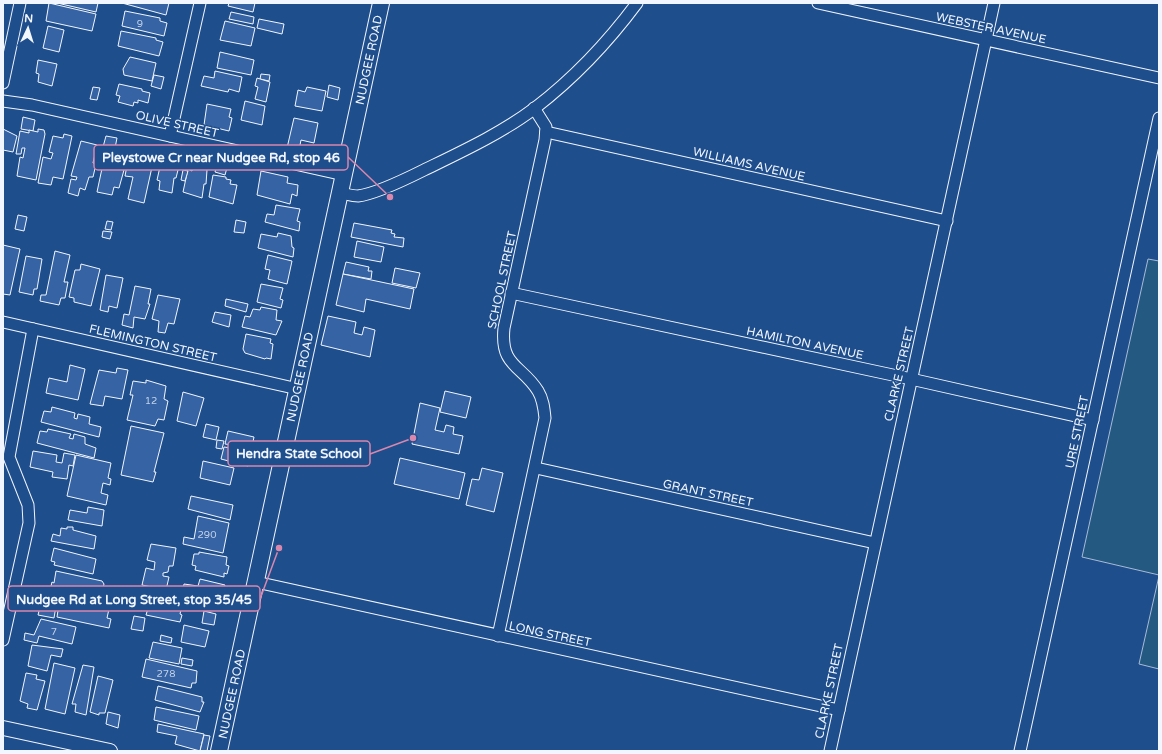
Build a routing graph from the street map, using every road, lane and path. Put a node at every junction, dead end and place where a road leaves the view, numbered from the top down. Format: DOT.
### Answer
graph roads {
  1 [pos="20,3"];
  2 [pos="200,3"];
  3 [pos="381,3"];
  4 [pos="637,3"];
  5 [pos="818,3"];
  6 [pos="994,3"];
  7 [pos="986,40"];
  8 [pos="1159,78"];
  9 [pos="3,84"];
  10 [pos="3,101"];
  11 [pos="534,108"];
  12 [pos="1159,118"];
  13 [pos="546,132"];
  14 [pos="170,136"];
  15 [pos="344,175"];
  16 [pos="340,193"];
  17 [pos="947,221"];
  18 [pos="511,293"];
  19 [pos="3,322"];
  20 [pos="33,329"];
  21 [pos="911,380"];
  22 [pos="298,388"];
  23 [pos="1093,420"];
  24 [pos="536,468"];
  25 [pos="874,543"];
  26 [pos="256,582"];
  27 [pos="498,636"];
  28 [pos="3,640"];
  29 [pos="839,710"];
  30 [pos="3,728"];
  31 [pos="110,751"];
  32 [pos="219,751"];
  33 [pos="830,751"];
  34 [pos="1020,751"];
  1 -- 9 [label="street"];
  2 -- 14 [label="street"];
  3 -- 15 [label="main road, NUDGEE ROAD"];
  4 -- 11 [label="street"];
  5 -- 7 [label="street, WEBSTER AVENUE"];
  6 -- 7 [label="street, CLARKE STREET"];
  7 -- 8 [label="street, WEBSTER AVENUE"];
  7 -- 17 [label="street, CLARKE STREET"];
  10 -- 14 [label="street, OLIVE STREET"];
  11 -- 13 [label="street"];
  11 -- 16 [label="street"];
  12 -- 23 [label="street, URE STREET"];
  13 -- 17 [label="street, WILLIAMS AVENUE"];
  13 -- 18 [label="street, SCHOOL STREET"];
  14 -- 15 [label="street, OLIVE STREET"];
  15 -- 16 [label="main road, NUDGEE ROAD"];
  16 -- 22 [label="main road, NUDGEE ROAD"];
  17 -- 21 [label="street, CLARKE STREET"];
  18 -- 21 [label="street, HAMILTON AVENUE"];
  18 -- 24 [label="street, SCHOOL STREET"];
  19 -- 20 [label="street, FLEMINGTON STREET"];
  20 -- 22 [label="street, FLEMINGTON STREET"];
  20 -- 28 [label="street"];
  21 -- 23 [label="street, HAMILTON AVENUE"];
  21 -- 25 [label="street, CLARKE STREET"];
  22 -- 26 [label="main road, NUDGEE ROAD"];
  23 -- 34 [label="street, URE STREET"];
  24 -- 25 [label="street, GRANT STREET"];
  24 -- 27 [label="street, SCHOOL STREET"];
  25 -- 29 [label="street, CLARKE STREET"];
  26 -- 27 [label="street, LONG STREET"];
  26 -- 32 [label="main road, NUDGEE ROAD"];
  27 -- 29 [label="street, LONG STREET"];
  29 -- 33 [label="street, CLARKE STREET"];
  30 -- 31 [label="street"];
}
